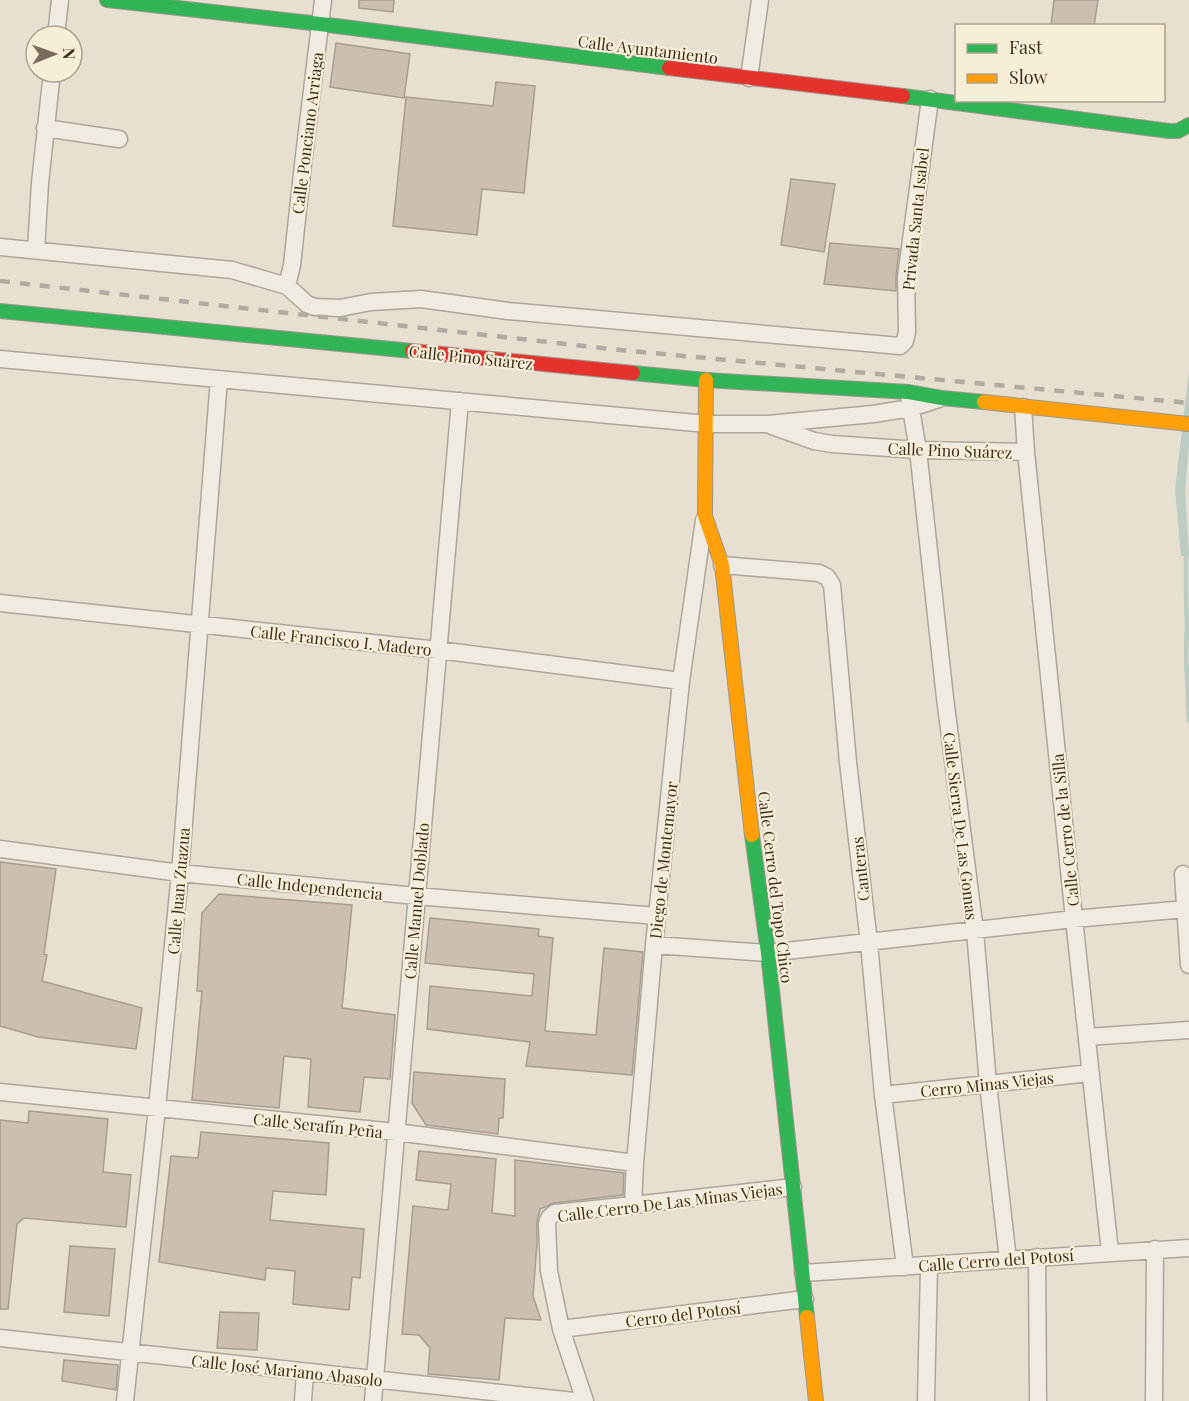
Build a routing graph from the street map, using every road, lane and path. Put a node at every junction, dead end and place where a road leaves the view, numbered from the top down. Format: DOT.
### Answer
graph roads {
  1 [pos="60,0"];
  2 [pos="107,0"];
  3 [pos="323,0"];
  4 [pos="760,0"];
  5 [pos="57,24"];
  6 [pos="320,24"];
  7 [pos="749,78"];
  8 [pos="50,84"];
  9 [pos="930,99"];
  10 [pos="1187,127"];
  11 [pos="45,128"];
  12 [pos="119,139"];
  13 [pos="0,246"];
  14 [pos="36,250"];
  15 [pos="287,286"];
  16 [pos="0,311"];
  17 [pos="0,359"];
  18 [pos="219,379"];
  19 [pos="706,380"];
  20 [pos="942,398"];
  21 [pos="910,400"];
  22 [pos="460,401"];
  23 [pos="1023,407"];
  24 [pos="706,424"];
  25 [pos="768,424"];
  26 [pos="1189,424"];
  27 [pos="918,450"];
  28 [pos="1026,452"];
  29 [pos="705,516"];
  30 [pos="722,565"];
  31 [pos="0,603"];
  32 [pos="199,625"];
  33 [pos="438,650"];
  34 [pos="681,681"];
  35 [pos="0,849"];
  36 [pos="180,873"];
  37 [pos="1183,874"];
  38 [pos="416,896"];
  39 [pos="1185,909"];
  40 [pos="657,916"];
  41 [pos="1074,920"];
  42 [pos="975,931"];
  43 [pos="869,943"];
  44 [pos="654,945"];
  45 [pos="768,953"];
  46 [pos="1189,965"];
  47 [pos="1189,1030"];
  48 [pos="1087,1037"];
  49 [pos="1091,1073"];
  50 [pos="988,1084"];
  51 [pos="0,1092"];
  52 [pos="883,1095"];
  53 [pos="157,1108"];
  54 [pos="396,1132"];
  55 [pos="635,1163"];
  56 [pos="793,1187"];
  57 [pos="633,1206"];
  58 [pos="1189,1248"];
  59 [pos="1155,1249"];
  60 [pos="1110,1252"];
  61 [pos="1037,1257"];
  62 [pos="1008,1260"];
  63 [pos="929,1266"];
  64 [pos="905,1267"];
  65 [pos="803,1273"];
  66 [pos="805,1299"];
  67 [pos="561,1329"];
  68 [pos="0,1338"];
  69 [pos="129,1353"];
  70 [pos="305,1372"];
  71 [pos="375,1380"];
  72 [pos="124,1401"];
  73 [pos="303,1401"];
  74 [pos="373,1401"];
  75 [pos="574,1401"];
  76 [pos="585,1401"];
  77 [pos="816,1401"];
  78 [pos="926,1401"];
  79 [pos="1038,1401"];
  80 [pos="1154,1401"];
  1 -- 5 [label="street"];
  2 -- 6 [label="street, Calle Ayuntamiento"];
  3 -- 6 [label="street, Calle Ponciano Arriaga"];
  4 -- 7 [label="street"];
  6 -- 7 [label="street, Calle Ayuntamiento"];
  6 -- 15 [label="street, Calle Ponciano Arriaga"];
  7 -- 9 [label="street, Calle Ayuntamiento"];
  8 -- 11 [label="street"];
  9 -- 10 [label="street, Calle Ayuntamiento"];
  9 -- 15 [label="street, Privada Santa Isabel"];
  11 -- 12 [label="street"];
  11 -- 14 [label="street"];
  13 -- 14 [label="street"];
  14 -- 15 [label="street"];
  16 -- 19 [label="street, Calle Pino Suárez"];
  17 -- 18 [label="street, Calle Pino Suárez"];
  18 -- 22 [label="street, Calle Pino Suárez"];
  18 -- 32 [label="street, Calle Juan Zuazua"];
  19 -- 21 [label="street, Calle Pino Suárez"];
  19 -- 24 [label="street, Calle Cerro del Topo Chico"];
  20 -- 21 [label="street, Calle Pino Suárez"];
  20 -- 23 [label="street, Calle Pino Suárez"];
  21 -- 25 [label="street, Calle Pino Suárez"];
  21 -- 27 [label="street, Calle Sierra De Las Gomas"];
  22 -- 24 [label="street, Calle Pino Suárez"];
  22 -- 33 [label="street, Calle Manuel Doblado"];
  23 -- 26 [label="street, Calle Pino Suárez"];
  23 -- 28 [label="street, Calle Cerro de la Silla"];
  24 -- 25 [label="street, Calle Pino Suárez"];
  24 -- 29 [label="street, Calle Cerro del Topo Chico"];
  25 -- 27 [label="street, Calle Pino Suárez"];
  27 -- 28 [label="street, Calle Pino Suárez"];
  27 -- 42 [label="street, Calle Sierra De Las Gomas"];
  28 -- 41 [label="street, Calle Cerro de la Silla"];
  29 -- 30 [label="street, Calle Cerro del Topo Chico"];
  29 -- 34 [label="street, Diego de Montemayor"];
  30 -- 43 [label="street, Canteras"];
  30 -- 45 [label="street, Calle Cerro del Topo Chico"];
  31 -- 32 [label="street, Calle Francisco I. Madero"];
  32 -- 33 [label="street, Calle Francisco I. Madero"];
  32 -- 36 [label="street, Calle Juan Zuazua"];
  33 -- 34 [label="street, Calle Francisco I. Madero"];
  33 -- 38 [label="street, Calle Manuel Doblado"];
  34 -- 40 [label="street, Diego de Montemayor"];
  35 -- 36 [label="street, Calle Independencia"];
  36 -- 38 [label="street, Calle Independencia"];
  36 -- 53 [label="street, Calle Juan Zuazua"];
  37 -- 39 [label="street"];
  38 -- 40 [label="street, Calle Independencia"];
  38 -- 54 [label="street, Calle Manuel Doblado"];
  39 -- 41 [label="street"];
  39 -- 46 [label="street"];
  40 -- 44 [label="street, Diego de Montemayor"];
  41 -- 42 [label="street"];
  41 -- 48 [label="street, Calle Cerro de la Silla"];
  42 -- 43 [label="street"];
  42 -- 50 [label="street, Calle Sierra De Las Gomas"];
  43 -- 45 [label="street"];
  43 -- 52 [label="street, Canteras"];
  44 -- 45 [label="street"];
  44 -- 55 [label="street, Diego de Montemayor"];
  45 -- 56 [label="street, Calle Cerro del Topo Chico"];
  47 -- 48 [label="street"];
  48 -- 49 [label="street, Calle Cerro de la Silla"];
  49 -- 50 [label="street, Cerro Minas Viejas"];
  49 -- 60 [label="street, Calle Cerro de la Silla"];
  50 -- 52 [label="street, Cerro Minas Viejas"];
  50 -- 62 [label="street, Calle Sierra De Las Gomas"];
  51 -- 53 [label="street, Calle Serafín Peña"];
  52 -- 64 [label="street, Canteras"];
  53 -- 54 [label="street, Calle Serafín Peña"];
  53 -- 69 [label="street, Calle Juan Zuazua"];
  54 -- 55 [label="street, Calle Serafín Peña"];
  54 -- 71 [label="street, Calle Manuel Doblado"];
  55 -- 57 [label="street, Diego de Montemayor"];
  56 -- 57 [label="street, Calle Cerro De Las Minas Viejas"];
  56 -- 65 [label="street, Calle Cerro del Topo Chico"];
  57 -- 67 [label="street, Calle Cerro De Las Minas Viejas"];
  58 -- 59 [label="street, Calle Cerro del Potosí"];
  59 -- 60 [label="street, Calle Cerro del Potosí"];
  59 -- 80 [label="street"];
  60 -- 61 [label="street, Calle Cerro del Potosí"];
  61 -- 62 [label="street, Calle Cerro del Potosí"];
  61 -- 79 [label="street"];
  62 -- 63 [label="street, Calle Cerro del Potosí"];
  63 -- 64 [label="street, Calle Cerro del Potosí"];
  63 -- 78 [label="street"];
  64 -- 65 [label="street, Calle Cerro del Potosí"];
  65 -- 66 [label="street, Calle Cerro del Topo Chico"];
  66 -- 67 [label="street, Cerro del Potosí"];
  66 -- 77 [label="street, Calle Cerro del Topo Chico"];
  67 -- 76 [label="street"];
  68 -- 69 [label="street, Calle José Mariano Abasolo"];
  69 -- 70 [label="street, Calle José Mariano Abasolo"];
  69 -- 72 [label="street, Calle Juan Zuazua"];
  70 -- 71 [label="street, Calle José Mariano Abasolo"];
  70 -- 73 [label="street"];
  71 -- 74 [label="street, Calle Manuel Doblado"];
  71 -- 75 [label="street, Calle José Mariano Abasolo"];
}
